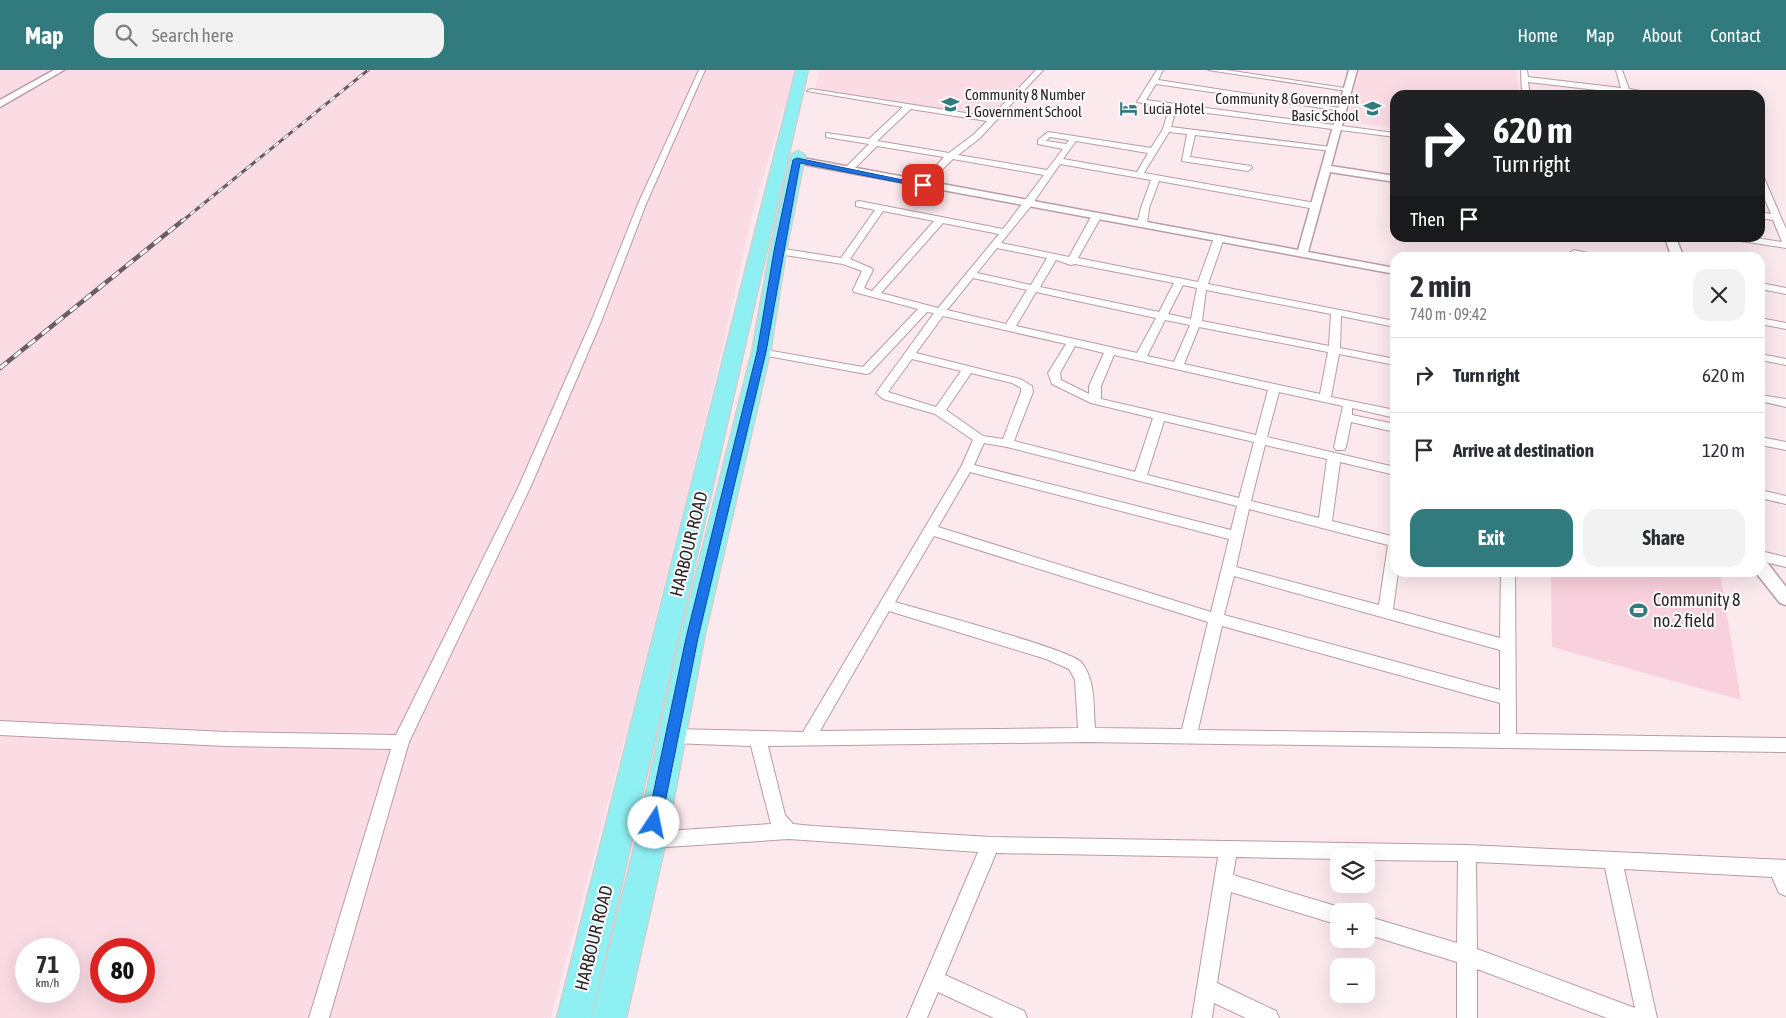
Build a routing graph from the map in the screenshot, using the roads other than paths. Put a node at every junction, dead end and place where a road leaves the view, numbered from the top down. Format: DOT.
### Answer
graph roads {
  1 [pos="60,70"];
  2 [pos="702,70"];
  3 [pos="802,70"];
  4 [pos="1040,70"];
  5 [pos="1160,70"];
  6 [pos="1210,70"];
  7 [pos="1353,70"];
  8 [pos="1524,70"];
  9 [pos="1619,70"];
  10 [pos="1525,79"];
  11 [pos="813,81"];
  12 [pos="1153,81"];
  13 [pos="1347,89"];
  14 [pos="1526,90"];
  15 [pos="1604,90"];
  16 [pos="1625,90"];
  17 [pos="1166,94"];
  18 [pos="0,104"];
  19 [pos="909,106"];
  20 [pos="1173,106"];
  21 [pos="1343,109"];
  22 [pos="992,119"];
  23 [pos="1337,127"];
  24 [pos="1168,129"];
  25 [pos="1192,131"];
  26 [pos="1390,134"];
  27 [pos="829,135"];
  28 [pos="873,143"];
  29 [pos="1331,149"];
  30 [pos="1153,151"];
  31 [pos="950,156"];
  32 [pos="797,160"];
  33 [pos="1059,161"];
  34 [pos="1248,168"];
  35 [pos="1325,168"];
  36 [pos="848,170"];
  37 [pos="1050,173"];
  38 [pos="1139,175"];
  39 [pos="1156,178"];
  40 [pos="1390,178"];
  41 [pos="923,185"];
  42 [pos="1765,190"];
  43 [pos="859,204"];
  44 [pos="1028,204"];
  45 [pos="1315,206"];
  46 [pos="881,208"];
  47 [pos="1765,216"];
  48 [pos="1096,217"];
  49 [pos="1777,218"];
  50 [pos="940,220"];
  51 [pos="1142,224"];
  52 [pos="1005,232"];
  53 [pos="1219,238"];
  54 [pos="1786,240"];
  55 [pos="1755,242"];
  56 [pos="995,245"];
  57 [pos="778,251"];
  58 [pos="1786,251"];
  59 [pos="1302,254"];
  60 [pos="1053,257"];
  61 [pos="846,262"];
  62 [pos="1071,262"];
  63 [pos="1390,270"];
  64 [pos="972,275"];
  65 [pos="1178,283"];
  66 [pos="1202,286"];
  67 [pos="1765,287"];
  68 [pos="1033,289"];
  69 [pos="1786,291"];
  70 [pos="874,295"];
  71 [pos="925,308"];
  72 [pos="940,312"];
  73 [pos="1336,312"];
  74 [pos="1162,316"];
  75 [pos="1196,322"];
  76 [pos="1765,322"];
  77 [pos="1390,323"];
  78 [pos="1786,326"];
  79 [pos="1009,328"];
  80 [pos="1072,342"];
  81 [pos="1110,351"];
  82 [pos="1334,351"];
  83 [pos="761,352"];
  84 [pos="910,355"];
  85 [pos="1140,358"];
  86 [pos="1765,358"];
  87 [pos="1390,361"];
  88 [pos="1786,362"];
  89 [pos="1178,366"];
  90 [pos="968,369"];
  91 [pos="1274,388"];
  92 [pos="1325,399"];
  93 [pos="1765,399"];
  94 [pos="1094,401"];
  95 [pos="1786,403"];
  96 [pos="1348,404"];
  97 [pos="939,411"];
  98 [pos="1390,413"];
  99 [pos="1159,417"];
  100 [pos="1345,418"];
  101 [pos="1390,427"];
  102 [pos="980,439"];
  103 [pos="1261,440"];
  104 [pos="1765,442"];
  105 [pos="1007,444"];
  106 [pos="1786,446"];
  107 [pos="1337,452"];
  108 [pos="967,467"];
  109 [pos="1390,470"];
  110 [pos="1140,477"];
  111 [pos="1765,495"];
  112 [pos="1786,500"];
  113 [pos="1244,503"];
  114 [pos="1326,524"];
  115 [pos="931,530"];
  116 [pos="1237,536"];
  117 [pos="1390,541"];
  118 [pos="1765,557"];
  119 [pos="1786,562"];
  120 [pos="1230,570"];
  121 [pos="1765,574"];
  122 [pos="1390,577"];
  123 [pos="1508,577"];
  124 [pos="1786,599"];
  125 [pos="886,604"];
  126 [pos="1386,612"];
  127 [pos="1217,619"];
  128 [pos="1508,646"];
  129 [pos="1509,699"];
  130 [pos="0,728"];
  131 [pos="670,736"];
  132 [pos="1087,736"];
  133 [pos="808,737"];
  134 [pos="1188,737"];
  135 [pos="758,739"];
  136 [pos="1508,741"];
  137 [pos="401,742"];
  138 [pos="1786,745"];
  139 [pos="789,831"];
  140 [pos="650,840"];
  141 [pos="990,846"];
  142 [pos="1228,851"];
  143 [pos="1467,853"];
  144 [pos="1613,862"];
  145 [pos="1782,869"];
  146 [pos="1224,881"];
  147 [pos="1786,887"];
  148 [pos="1330,913"];
  149 [pos="1375,928"];
  150 [pos="1469,956"];
  151 [pos="934,980"];
  152 [pos="1207,989"];
  153 [pos="319,1018"];
  154 [pos="574,1018"];
  155 [pos="609,1018"];
  156 [pos="917,1018"];
  157 [pos="1016,1018"];
  158 [pos="1202,1018"];
  159 [pos="1269,1018"];
  160 [pos="1467,1018"];
  161 [pos="1634,1018"];
  162 [pos="1647,1018"];
  1 -- 18 [label="street"];
  2 -- 137 [label="street"];
  3 -- 154 [label="highway, HARBOUR ROAD"];
  4 -- 22 [label="street"];
  5 -- 12 [label="street"];
  6 -- 13 [label="street"];
  7 -- 13 [label="street"];
  8 -- 10 [label="street"];
  9 -- 16 [label="street"];
  10 -- 14 [label="street"];
  10 -- 15 [label="street"];
  11 -- 19 [label="street"];
  11 -- 32 [label="highway, HARBOUR ROAD"];
  12 -- 17 [label="street"];
  12 -- 17 [label="street"];
  13 -- 21 [label="street"];
  17 -- 20 [label="street"];
  17 -- 21 [label="street"];
  19 -- 22 [label="street"];
  19 -- 28 [label="street"];
  20 -- 23 [label="street"];
  20 -- 24 [label="street"];
  21 -- 23 [label="street"];
  22 -- 31 [label="street"];
  23 -- 26 [label="street"];
  23 -- 29 [label="street"];
  24 -- 25 [label="street"];
  24 -- 30 [label="street"];
  25 -- 29 [label="street"];
  25 -- 34 [label="street"];
  27 -- 28 [label="street"];
  28 -- 31 [label="street"];
  28 -- 36 [label="street"];
  29 -- 35 [label="street"];
  30 -- 33 [label="street"];
  30 -- 38 [label="street"];
  31 -- 37 [label="street"];
  31 -- 41 [label="street"];
  32 -- 36 [label="street"];
  32 -- 57 [label="highway, HARBOUR ROAD"];
  33 -- 37 [label="street"];
  33 -- 38 [label="street"];
  35 -- 40 [label="street"];
  35 -- 45 [label="street"];
  36 -- 41 [label="street"];
  37 -- 44 [label="street"];
  38 -- 39 [label="street"];
  39 -- 45 [label="street"];
  39 -- 51 [label="street"];
  41 -- 44 [label="street"];
  42 -- 49 [label="street"];
  43 -- 46 [label="street"];
  44 -- 48 [label="street"];
  44 -- 52 [label="street"];
  45 -- 59 [label="street"];
  46 -- 50 [label="street"];
  46 -- 61 [label="street"];
  47 -- 49 [label="street"];
  48 -- 51 [label="street"];
  48 -- 62 [label="street"];
  49 -- 54 [label="street"];
  50 -- 52 [label="street"];
  50 -- 70 [label="street"];
  51 -- 53 [label="street"];
  52 -- 56 [label="street"];
  53 -- 59 [label="street"];
  53 -- 66 [label="street"];
  55 -- 58 [label="street"];
  56 -- 60 [label="street"];
  56 -- 64 [label="street"];
  57 -- 61 [label="street"];
  57 -- 83 [label="highway, HARBOUR ROAD"];
  59 -- 63 [label="street"];
  60 -- 62 [label="street"];
  60 -- 68 [label="street"];
  61 -- 70 [label="street"];
  62 -- 65 [label="street"];
  64 -- 68 [label="street"];
  64 -- 72 [label="street"];
  65 -- 66 [label="street"];
  65 -- 74 [label="street"];
  66 -- 73 [label="street"];
  66 -- 75 [label="street"];
  67 -- 69 [label="street"];
  68 -- 74 [label="street"];
  68 -- 79 [label="street"];
  70 -- 71 [label="street"];
  71 -- 72 [label="street"];
  71 -- 83 [label="street"];
  72 -- 79 [label="street"];
  72 -- 84 [label="street"];
  73 -- 77 [label="street"];
  73 -- 82 [label="street"];
  74 -- 75 [label="street"];
  74 -- 85 [label="street"];
  75 -- 82 [label="street"];
  75 -- 89 [label="street"];
  76 -- 78 [label="street"];
  79 -- 80 [label="street"];
  80 -- 81 [label="street"];
  80 -- 94 [label="street"];
  81 -- 85 [label="street"];
  81 -- 94 [label="street"];
  82 -- 87 [label="street"];
  82 -- 92 [label="street"];
  83 -- 131 [label="highway, HARBOUR ROAD"];
  84 -- 90 [label="street"];
  84 -- 97 [label="street"];
  85 -- 89 [label="street"];
  86 -- 88 [label="street"];
  89 -- 91 [label="street"];
  90 -- 97 [label="street"];
  90 -- 105 [label="street"];
  91 -- 92 [label="street"];
  91 -- 103 [label="street"];
  92 -- 96 [label="street"];
  93 -- 95 [label="street"];
  94 -- 99 [label="street"];
  96 -- 98 [label="street"];
  96 -- 100 [label="street"];
  97 -- 102 [label="street"];
  99 -- 103 [label="street"];
  99 -- 110 [label="street"];
  100 -- 101 [label="street"];
  100 -- 107 [label="street"];
  102 -- 105 [label="street"];
  102 -- 108 [label="street"];
  103 -- 107 [label="street"];
  103 -- 113 [label="street"];
  104 -- 106 [label="street"];
  105 -- 110 [label="street"];
  107 -- 109 [label="street"];
  107 -- 114 [label="street"];
  108 -- 115 [label="street"];
  108 -- 116 [label="street"];
  110 -- 113 [label="street"];
  111 -- 112 [label="street"];
  113 -- 114 [label="street"];
  113 -- 116 [label="street"];
  114 -- 117 [label="street"];
  115 -- 125 [label="street"];
  115 -- 127 [label="street"];
  116 -- 120 [label="street"];
  118 -- 119 [label="street"];
  120 -- 126 [label="street"];
  120 -- 127 [label="street"];
  121 -- 124 [label="street"];
  122 -- 126 [label="street"];
  123 -- 128 [label="street"];
  125 -- 132 [label="street"];
  125 -- 133 [label="street"];
  126 -- 128 [label="street"];
  127 -- 129 [label="street"];
  127 -- 134 [label="street"];
  128 -- 129 [label="street"];
  129 -- 136 [label="street"];
  130 -- 137 [label="street"];
  131 -- 135 [label="street"];
  131 -- 140 [label="highway, HARBOUR ROAD"];
  132 -- 133 [label="street"];
  132 -- 134 [label="street"];
  133 -- 135 [label="street"];
  134 -- 136 [label="street"];
  135 -- 139 [label="street"];
  136 -- 138 [label="street"];
  137 -- 153 [label="street"];
  139 -- 140 [label="street"];
  139 -- 141 [label="street"];
  140 -- 155 [label="highway, HARBOUR ROAD"];
  141 -- 142 [label="street"];
  141 -- 151 [label="street"];
  142 -- 143 [label="street"];
  142 -- 146 [label="street"];
  143 -- 144 [label="street"];
  143 -- 150 [label="street"];
  144 -- 145 [label="street"];
  144 -- 162 [label="street"];
  145 -- 147 [label="street"];
  146 -- 148 [label="street"];
  146 -- 152 [label="street"];
  149 -- 150 [label="street"];
  150 -- 160 [label="street"];
  150 -- 161 [label="street"];
  151 -- 156 [label="street"];
  151 -- 157 [label="street"];
  152 -- 158 [label="street"];
  152 -- 159 [label="street"];
}
